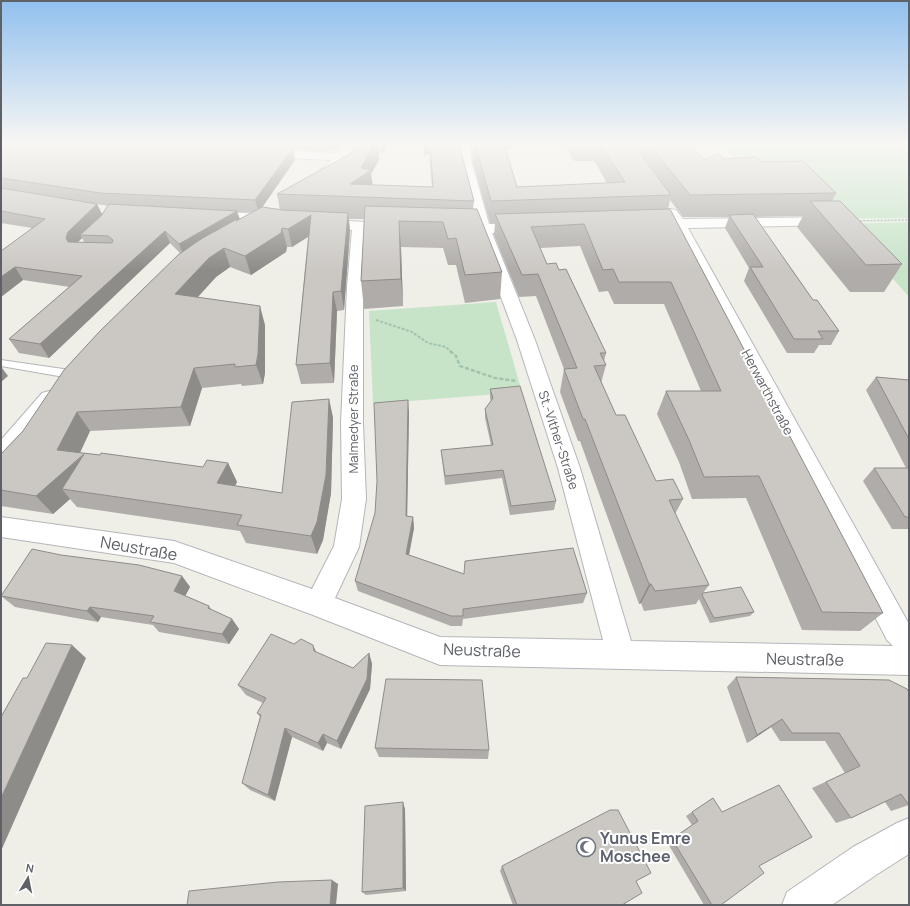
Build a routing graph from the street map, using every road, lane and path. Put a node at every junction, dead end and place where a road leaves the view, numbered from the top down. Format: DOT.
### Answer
graph roads {
  1 [pos="309,186"];
  2 [pos="472,186"];
  3 [pos="306,189"];
  4 [pos="660,199"];
  5 [pos="281,206"];
  6 [pos="199,215"];
  7 [pos="262,218"];
  8 [pos="909,220"];
  9 [pos="834,221"];
  10 [pos="287,223"];
  11 [pos="678,223"];
  12 [pos="309,224"];
  13 [pos="631,225"];
  14 [pos="360,226"];
  15 [pos="406,228"];
  16 [pos="537,228"];
  17 [pos="444,229"];
  18 [pos="483,230"];
  19 [pos="235,233"];
  20 [pos="354,316"];
  21 [pos="83,360"];
  22 [pos="1,363"];
  23 [pos="70,374"];
  24 [pos="539,379"];
  25 [pos="1,455"];
  26 [pos="1,527"];
  27 [pos="318,604"];
  28 [pos="909,643"];
  29 [pos="621,654"];
  30 [pos="909,661"];
  31 [pos="909,835"];
  32 [pos="800,905"];
  1 -- 3 [label="street"];
  2 -- 18 [label="street, St.-Vither-Straße"];
  4 -- 11 [label="street, Herwarthstraße"];
  5 -- 7 [label="street"];
  6 -- 7 [label="street"];
  7 -- 10 [label="street"];
  7 -- 19 [label="street"];
  8 -- 9 [label="path"];
  9 -- 11 [label="street"];
  11 -- 13 [label="street"];
  11 -- 28 [label="street, Herwarthstraße"];
  12 -- 14 [label="street"];
  14 -- 15 [label="street"];
  14 -- 20 [label="street, Malmedyer Straße"];
  16 -- 18 [label="street"];
  17 -- 18 [label="street"];
  18 -- 24 [label="street, St.-Vither-Straße"];
  20 -- 24 [label="path"];
  20 -- 27 [label="street, Malmedyer Straße"];
  21 -- 23 [label="street"];
  22 -- 23 [label="lane"];
  23 -- 25 [label="street"];
  24 -- 29 [label="street, St.-Vither-Straße"];
  26 -- 27 [label="street, Neustraße"];
  27 -- 29 [label="street, Neustraße"];
  29 -- 30 [label="street, Neustraße"];
  31 -- 32 [label="street"];
}
